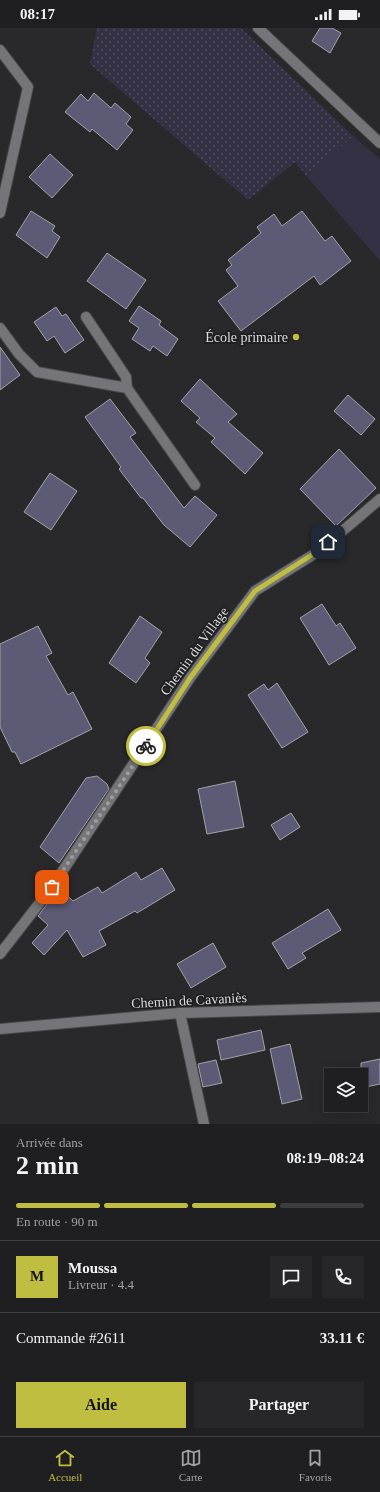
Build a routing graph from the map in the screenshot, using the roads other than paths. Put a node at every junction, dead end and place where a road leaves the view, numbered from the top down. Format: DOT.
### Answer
graph roads {
  1 [pos="258,28"];
  2 [pos="0,50"];
  3 [pos="380,143"];
  4 [pos="0,213"];
  5 [pos="86,317"];
  6 [pos="0,328"];
  7 [pos="127,388"];
  8 [pos="195,485"];
  9 [pos="380,499"];
  10 [pos="0,954"];
  11 [pos="380,1007"];
  12 [pos="180,1013"];
  13 [pos="0,1029"];
  14 [pos="204,1124"];
  1 -- 3 [label="street"];
  2 -- 4 [label="street"];
  5 -- 7 [label="street"];
  6 -- 7 [label="street"];
  7 -- 8 [label="street"];
  9 -- 10 [label="street, Chemin du Village"];
  11 -- 12 [label="street, Chemin de Cavaniès"];
  12 -- 13 [label="street, Chemin de Cavaniès"];
  12 -- 14 [label="street"];
}
